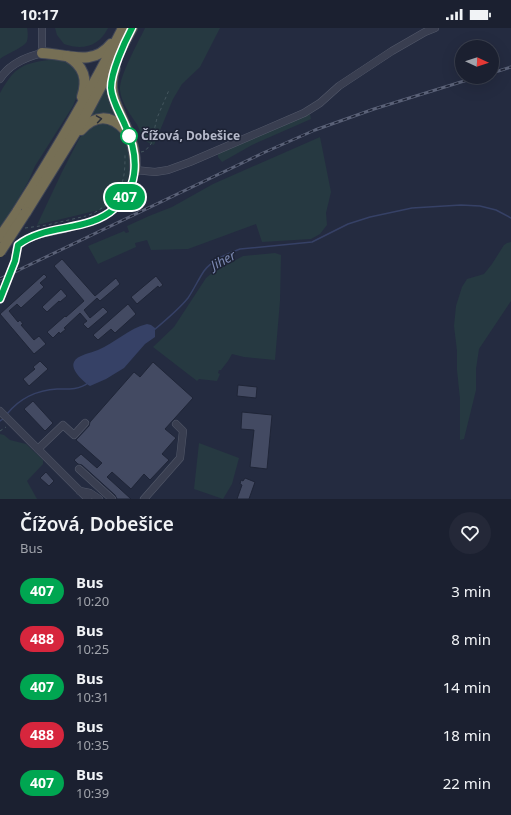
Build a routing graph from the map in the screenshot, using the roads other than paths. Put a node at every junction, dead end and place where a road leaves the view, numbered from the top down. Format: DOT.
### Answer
graph roads {
  1 [pos="42,28"];
  2 [pos="132,28"];
  3 [pos="435,28"];
  4 [pos="123,33"];
  5 [pos="42,53"];
  6 [pos="68,56"];
  7 [pos="0,79"];
  8 [pos="74,118"];
  9 [pos="130,136"];
  10 [pos="70,142"];
  11 [pos="135,170"];
  12 [pos="22,212"];
  13 [pos="0,237"];
  14 [pos="0,241"];
  15 [pos="18,245"];
  16 [pos="0,252"];
  17 [pos="0,299"];
  18 [pos="0,411"];
  19 [pos="85,423"];
  20 [pos="176,424"];
  21 [pos="38,449"];
  22 [pos="79,469"];
  23 [pos="80,491"];
  24 [pos="88,499"];
  25 [pos="99,499"];
  26 [pos="112,499"];
  27 [pos="144,499"];
  1 -- 5 [label="street"];
  2 -- 4 [label="highway"];
  3 -- 11 [label="street"];
  4 -- 6 [label="highway"];
  4 -- 8 [label="highway"];
  4 -- 9 [label="highway"];
  4 -- 10 [label="highway"];
  5 -- 6 [label="highway"];
  5 -- 7 [label="street"];
  6 -- 8 [label="highway"];
  8 -- 12 [label="highway"];
  10 -- 9 [label="highway, one-way"];
  9 -- 11 [label="highway"];
  10 -- 12 [label="highway"];
  11 -- 15 [label="street"];
  12 -- 13 [label="highway, bridge"];
  12 -- 16 [label="highway, bridge"];
  14 -- 15 [label="street"];
  15 -- 17 [label="street"];
  18 -- 21 [label="street"];
  19 -- 21 [label="street"];
  20 -- 27 [label="street"];
  21 -- 23 [label="street"];
  22 -- 26 [label="street"];
  23 -- 24 [label="street"];
  23 -- 25 [label="street"];
}
